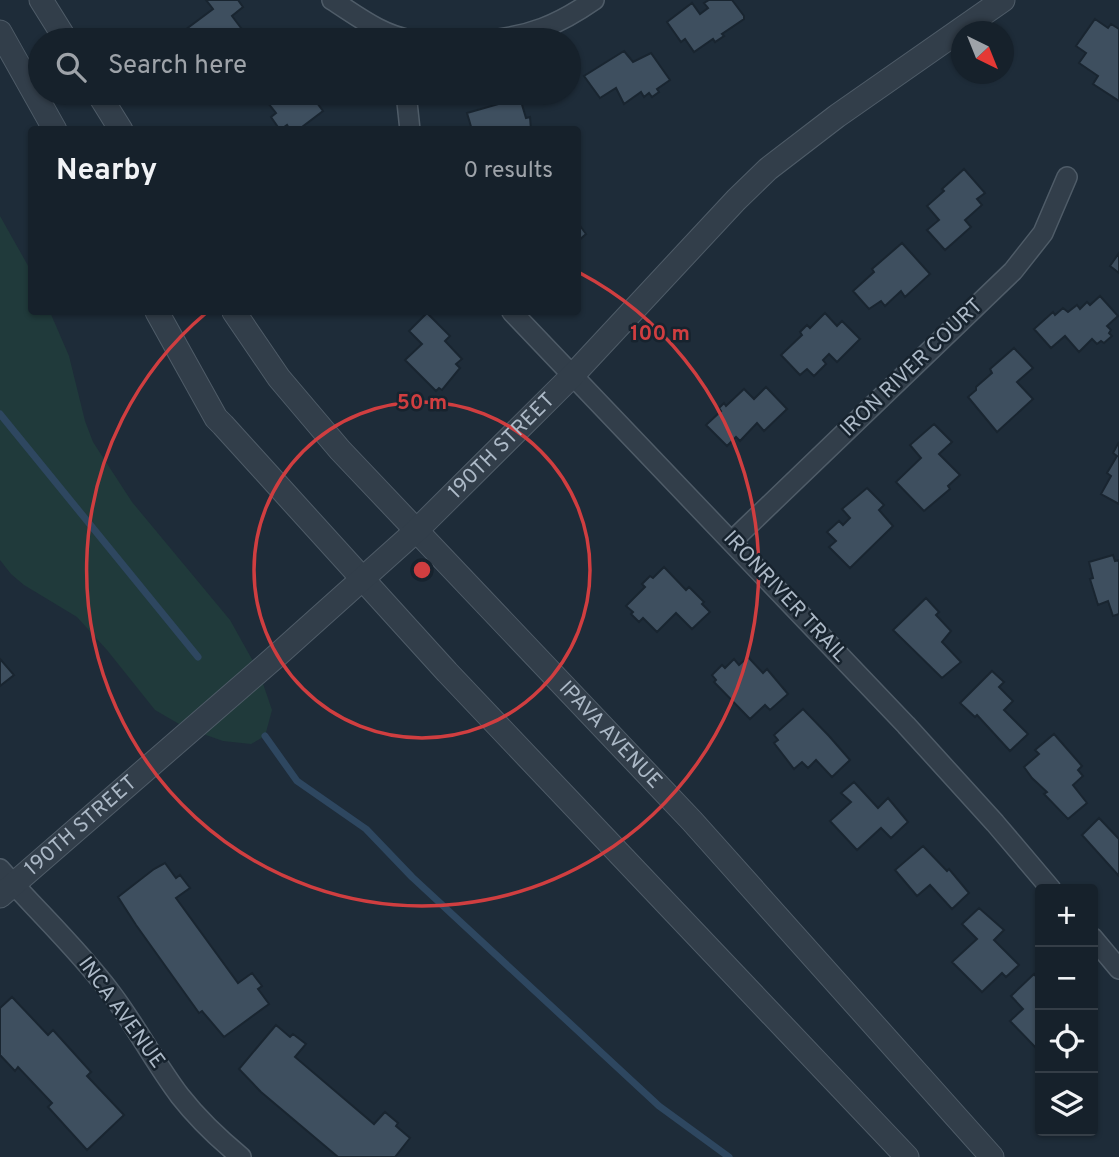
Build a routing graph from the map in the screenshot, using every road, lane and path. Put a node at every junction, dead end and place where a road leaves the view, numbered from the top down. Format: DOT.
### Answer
graph roads {
  1 [pos="41,0"];
  2 [pos="332,0"];
  3 [pos="593,0"];
  4 [pos="1003,0"];
  5 [pos="58,28"];
  6 [pos="380,28"];
  7 [pos="547,28"];
  8 [pos="0,32"];
  9 [pos="28,82"];
  10 [pos="41,105"];
  11 [pos="105,105"];
  12 [pos="408,105"];
  13 [pos="53,126"];
  14 [pos="119,126"];
  15 [pos="411,126"];
  16 [pos="1066,177"];
  17 [pos="159,315"];
  18 [pos="236,315"];
  19 [pos="515,315"];
  20 [pos="573,374"];
  21 [pos="417,530"];
  22 [pos="732,541"];
  23 [pos="363,579"];
  24 [pos="4,883"];
  25 [pos="1047,884"];
  26 [pos="1098,944"];
  27 [pos="1119,969"];
  28 [pos="240,1157"];
  29 [pos="907,1157"];
  30 [pos="992,1157"];
  1 -- 5 [label="street"];
  2 -- 6 [label="street"];
  3 -- 7 [label="street"];
  4 -- 20 [label="street, 190TH STREET"];
  8 -- 9 [label="street"];
  10 -- 13 [label="street"];
  11 -- 14 [label="street"];
  12 -- 15 [label="street"];
  16 -- 22 [label="street, IRON RIVER COURT"];
  17 -- 23 [label="street"];
  18 -- 21 [label="street, IPAVA AVENUE"];
  19 -- 20 [label="street, IRONRIVER TRAIL"];
  20 -- 21 [label="street, 190TH STREET"];
  20 -- 22 [label="street, IRONRIVER TRAIL"];
  21 -- 23 [label="street, 190TH STREET"];
  21 -- 30 [label="street, IPAVA AVENUE"];
  22 -- 25 [label="street, IRONRIVER TRAIL"];
  23 -- 24 [label="street, 190TH STREET"];
  23 -- 29 [label="street"];
  24 -- 28 [label="street, INCA AVENUE"];
  26 -- 27 [label="street"];
}
